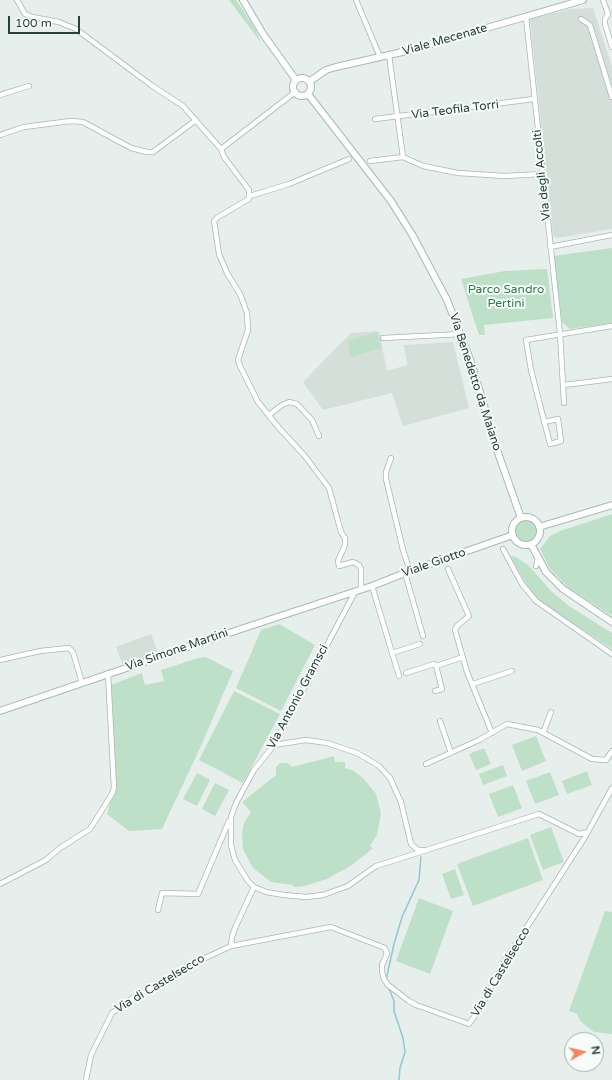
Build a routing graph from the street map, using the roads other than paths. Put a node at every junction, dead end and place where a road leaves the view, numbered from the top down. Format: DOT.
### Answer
graph roads {
  1 [pos="17,0"];
  2 [pos="239,0"];
  3 [pos="245,0"];
  4 [pos="356,0"];
  5 [pos="583,0"];
  6 [pos="603,0"];
  7 [pos="526,17"];
  8 [pos="581,19"];
  9 [pos="255,22"];
  10 [pos="612,47"];
  11 [pos="389,55"];
  12 [pos="380,57"];
  13 [pos="296,80"];
  14 [pos="309,82"];
  15 [pos="29,86"];
  16 [pos="294,93"];
  17 [pos="308,94"];
  18 [pos="0,95"];
  19 [pos="612,97"];
  20 [pos="534,99"];
  21 [pos="397,117"];
  22 [pos="375,118"];
  23 [pos="196,120"];
  24 [pos="0,135"];
  25 [pos="221,149"];
  26 [pos="403,157"];
  27 [pos="349,159"];
  28 [pos="370,160"];
  29 [pos="542,174"];
  30 [pos="250,196"];
  31 [pos="612,235"];
  32 [pos="550,247"];
  33 [pos="612,326"];
  34 [pos="560,333"];
  35 [pos="461,334"];
  36 [pos="383,338"];
  37 [pos="612,379"];
  38 [pos="564,385"];
  39 [pos="564,403"];
  40 [pos="268,415"];
  41 [pos="544,422"];
  42 [pos="319,436"];
  43 [pos="391,458"];
  44 [pos="612,505"];
  45 [pos="521,518"];
  46 [pos="539,527"];
  47 [pos="512,535"];
  48 [pos="531,544"];
  49 [pos="503,549"];
  50 [pos="538,558"];
  51 [pos="536,566"];
  52 [pos="448,569"];
  53 [pos="408,572"];
  54 [pos="372,586"];
  55 [pos="358,591"];
  56 [pos="612,622"];
  57 [pos="423,636"];
  58 [pos="420,644"];
  59 [pos="392,653"];
  60 [pos="612,654"];
  61 [pos="463,657"];
  62 [pos="0,660"];
  63 [pos="436,666"];
  64 [pos="512,671"];
  65 [pos="108,673"];
  66 [pos="406,673"];
  67 [pos="399,676"];
  68 [pos="82,683"];
  69 [pos="473,684"];
  70 [pos="435,691"];
  71 [pos="0,711"];
  72 [pos="551,712"];
  73 [pos="440,721"];
  74 [pos="492,733"];
  75 [pos="543,733"];
  76 [pos="274,745"];
  77 [pos="612,751"];
  78 [pos="451,753"];
  79 [pos="426,764"];
  80 [pos="612,788"];
  81 [pos="231,817"];
  82 [pos="588,832"];
  83 [pos="579,834"];
  84 [pos="580,845"];
  85 [pos="429,850"];
  86 [pos="0,884"];
  87 [pos="254,887"];
  88 [pos="158,910"];
  89 [pos="231,946"];
  90 [pos="86,1080"];
  1 -- 23 [label="street"];
  2 -- 9 [label="main road"];
  3 -- 9 [label="main road"];
  4 -- 12 [label="street"];
  5 -- 7 [label="main road, Viale Mecenate"];
  6 -- 10 [label="street"];
  7 -- 11 [label="main road, Viale Mecenate"];
  7 -- 20 [label="street, Via degli Accolti"];
  8 -- 19 [label="street"];
  9 -- 13 [label="main road"];
  11 -- 12 [label="main road, Viale Mecenate"];
  11 -- 21 [label="street"];
  12 -- 14 [label="main road, Viale Mecenate"];
  13 -- 14 [label="main road"];
  13 -- 16 [label="main road"];
  14 -- 17 [label="main road"];
  15 -- 18 [label="street"];
  16 -- 17 [label="main road"];
  16 -- 25 [label="street"];
  17 -- 35 [label="main road, Via Benedetto da Maiano"];
  20 -- 21 [label="street, Via Teofila Torri"];
  20 -- 29 [label="street, Via degli Accolti"];
  21 -- 22 [label="street, Via Teofila Torri"];
  21 -- 26 [label="street"];
  23 -- 24 [label="street"];
  23 -- 25 [label="street"];
  25 -- 30 [label="street"];
  26 -- 28 [label="street"];
  26 -- 29 [label="street"];
  27 -- 30 [label="street"];
  29 -- 32 [label="street, Via degli Accolti"];
  30 -- 40 [label="street"];
  31 -- 32 [label="street"];
  32 -- 34 [label="street, Via degli Accolti"];
  33 -- 34 [label="street"];
  34 -- 38 [label="street, Via degli Accolti"];
  34 -- 41 [label="street"];
  35 -- 36 [label="street"];
  35 -- 45 [label="main road, Via Benedetto da Maiano"];
  37 -- 38 [label="street"];
  38 -- 39 [label="street, Via degli Accolti"];
  40 -- 42 [label="street"];
  40 -- 55 [label="street"];
  41 -- 41 [label="street"];
  43 -- 53 [label="street"];
  44 -- 46 [label="main road"];
  45 -- 46 [label="main road"];
  45 -- 47 [label="main road"];
  46 -- 48 [label="main road"];
  47 -- 48 [label="main road"];
  47 -- 53 [label="main road, Viale Giotto"];
  48 -- 50 [label="main road"];
  49 -- 60 [label="street"];
  50 -- 51 [label="street"];
  50 -- 56 [label="main road"];
  52 -- 61 [label="street"];
  53 -- 54 [label="main road, Viale Giotto"];
  53 -- 57 [label="street"];
  54 -- 55 [label="main road, Viale Giotto"];
  54 -- 59 [label="street"];
  55 -- 65 [label="main road, Via Simone Martini"];
  55 -- 76 [label="street, Via Antonio Gramsci"];
  58 -- 59 [label="street"];
  59 -- 67 [label="street"];
  61 -- 63 [label="street"];
  61 -- 69 [label="street"];
  62 -- 68 [label="street"];
  63 -- 66 [label="street"];
  63 -- 70 [label="street"];
  64 -- 69 [label="street"];
  65 -- 68 [label="main road, Via Simone Martini"];
  65 -- 86 [label="street"];
  68 -- 71 [label="main road, Via Simone Martini"];
  69 -- 74 [label="street"];
  72 -- 75 [label="street"];
  73 -- 78 [label="street"];
  74 -- 75 [label="street"];
  74 -- 78 [label="street"];
  75 -- 77 [label="street"];
  76 -- 81 [label="street, Via Antonio Gramsci"];
  76 -- 85 [label="street"];
  78 -- 79 [label="street"];
  80 -- 82 [label="street, Via di Castelsecco"];
  81 -- 87 [label="street, Via Antonio Gramsci"];
  81 -- 88 [label="street"];
  82 -- 83 [label="street"];
  82 -- 84 [label="street, Via di Castelsecco"];
  83 -- 84 [label="street"];
  83 -- 85 [label="street"];
  84 -- 89 [label="street, Via di Castelsecco"];
  85 -- 87 [label="street"];
  87 -- 89 [label="street"];
  89 -- 90 [label="street, Via di Castelsecco"];
}
